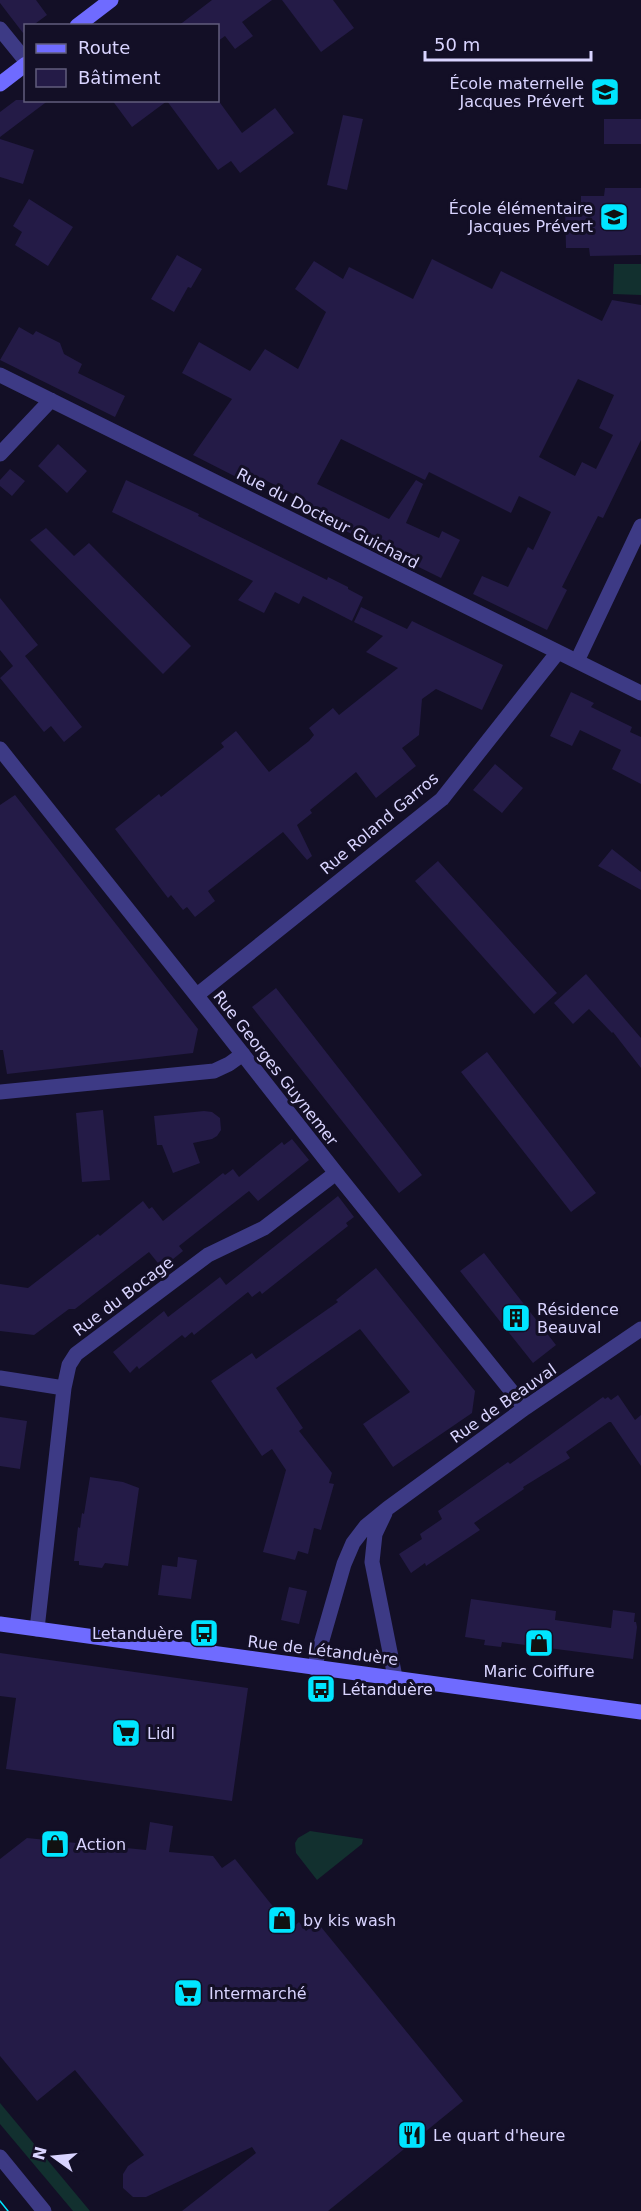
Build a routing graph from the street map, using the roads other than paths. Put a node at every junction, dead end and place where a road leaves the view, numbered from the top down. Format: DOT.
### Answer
graph roads {
  1 [pos="111,0"];
  2 [pos="80,24"];
  3 [pos="0,29"];
  4 [pos="24,60"];
  5 [pos="24,65"];
  6 [pos="0,84"];
  7 [pos="0,375"];
  8 [pos="51,400"];
  9 [pos="0,454"];
  10 [pos="641,526"];
  11 [pos="558,652"];
  12 [pos="576,661"];
  13 [pos="641,693"];
  14 [pos="0,749"];
  15 [pos="197,995"];
  16 [pos="243,1054"];
  17 [pos="0,1092"];
  18 [pos="336,1173"];
  19 [pos="641,1329"];
  20 [pos="0,1378"];
  21 [pos="64,1388"];
  22 [pos="525,1408"];
  23 [pos="388,1508"];
  24 [pos="0,1624"];
  25 [pos="38,1629"];
  26 [pos="314,1668"];
  27 [pos="395,1677"];
  28 [pos="641,1712"];
  29 [pos="0,2157"];
  30 [pos="44,2211"];
  1 -- 2 [label="street"];
  3 -- 4 [label="street"];
  5 -- 6 [label="street"];
  7 -- 8 [label="street, Rue du Docteur Guichard"];
  8 -- 9 [label="street"];
  8 -- 11 [label="street, Rue du Docteur Guichard"];
  10 -- 12 [label="street"];
  11 -- 12 [label="street, Rue du Docteur Guichard"];
  11 -- 15 [label="street, Rue Roland Garros"];
  12 -- 13 [label="street, Rue du Docteur Guichard"];
  14 -- 15 [label="street, Rue Georges Guynemer"];
  15 -- 16 [label="street, Rue Georges Guynemer"];
  16 -- 17 [label="street"];
  16 -- 18 [label="street, Rue Georges Guynemer"];
  18 -- 21 [label="street, Rue du Bocage"];
  18 -- 22 [label="street, Rue Georges Guynemer"];
  19 -- 22 [label="street, Rue de Beauval"];
  20 -- 21 [label="street"];
  21 -- 25 [label="street, Rue du Bocage"];
  22 -- 23 [label="street, Rue de Beauval"];
  23 -- 26 [label="street, Rue de Beauval"];
  23 -- 27 [label="street, Rue de Beauval"];
  24 -- 25 [label="street, Rue de Létanduère"];
  25 -- 26 [label="street, Rue de Létanduère"];
  26 -- 27 [label="street, Rue de Létanduère"];
  27 -- 28 [label="street, Rue de Létanduère"];
  29 -- 30 [label="street"];
}
